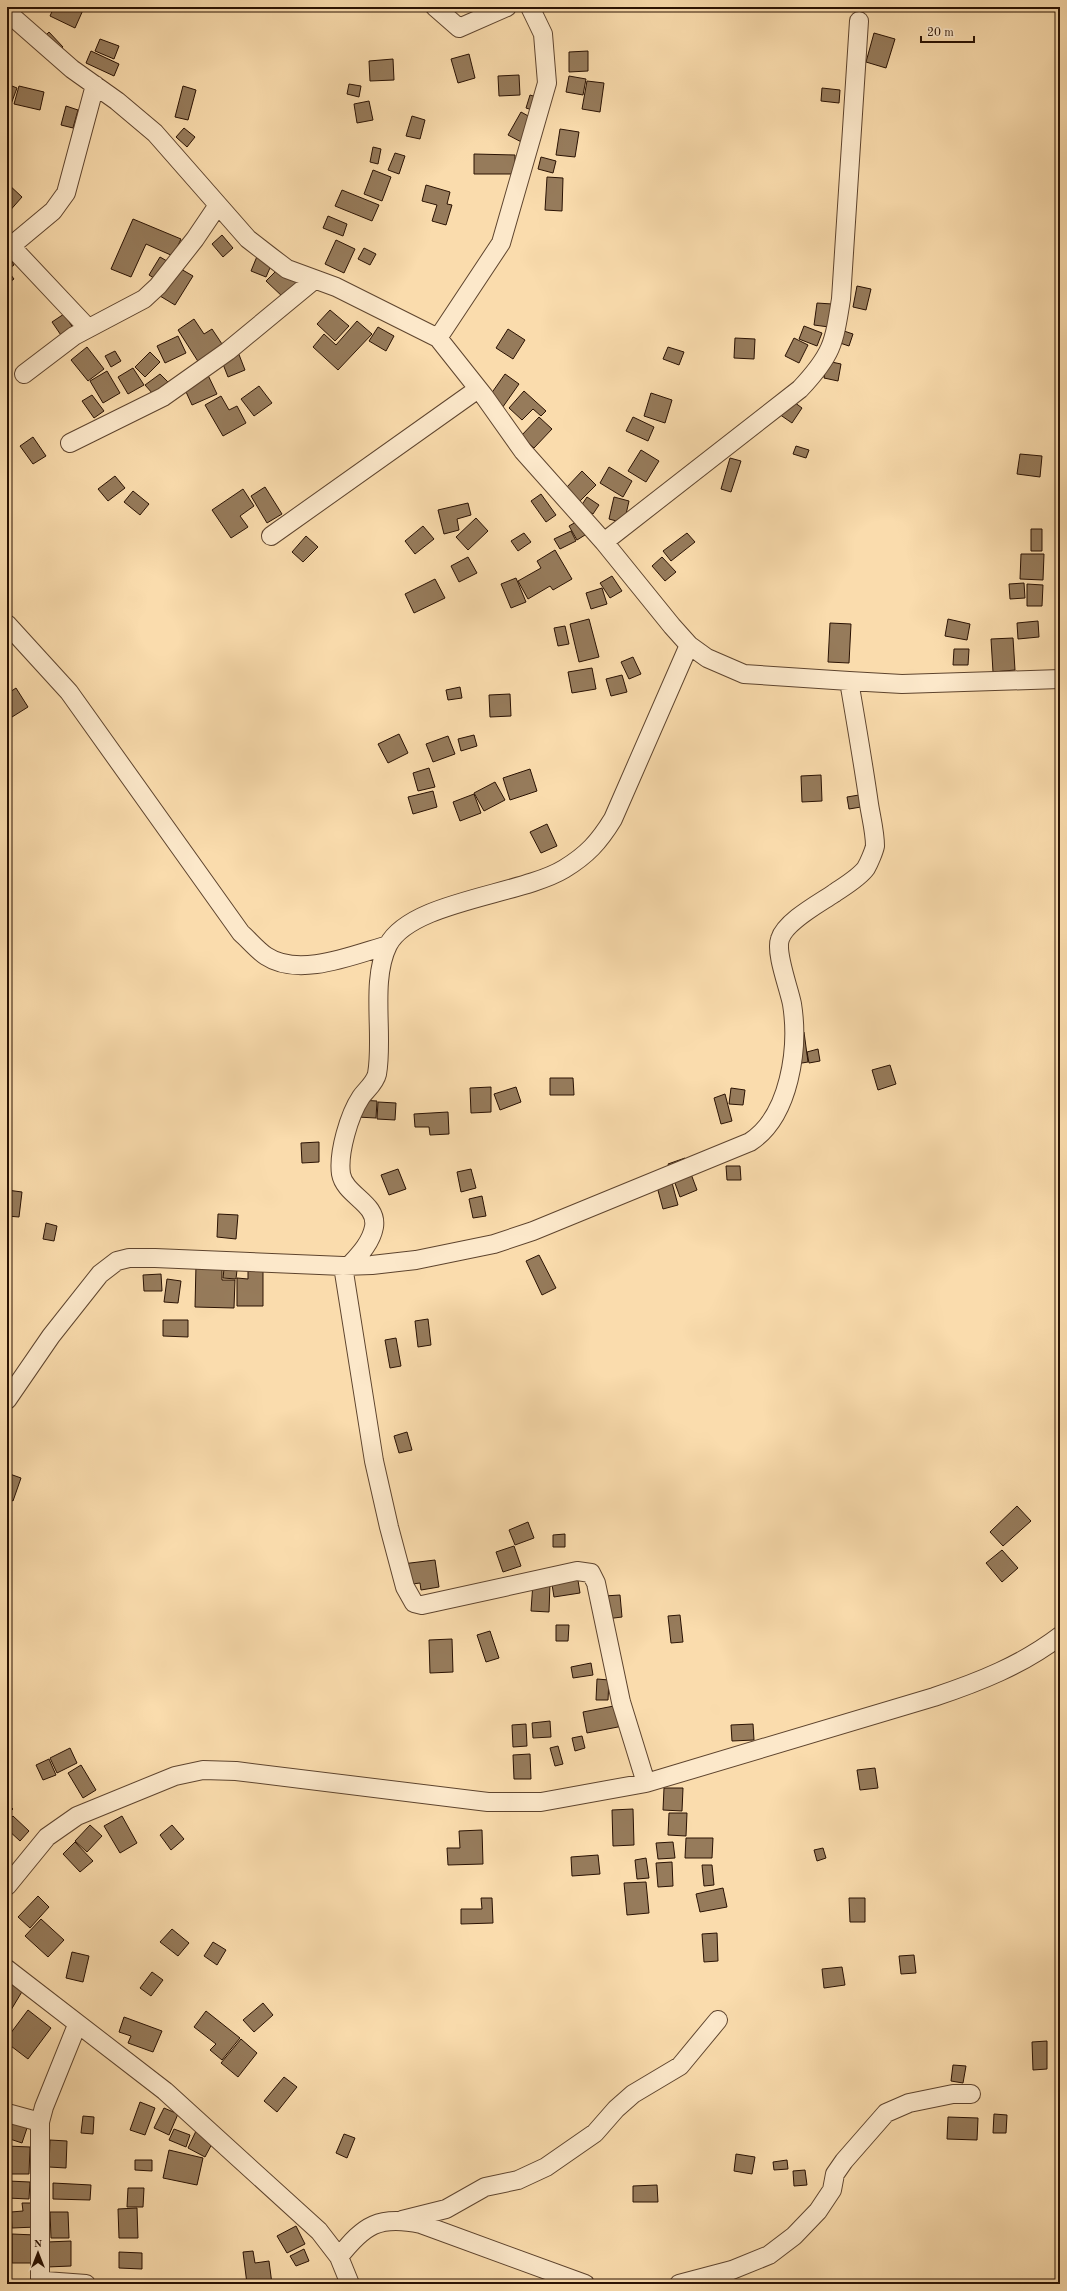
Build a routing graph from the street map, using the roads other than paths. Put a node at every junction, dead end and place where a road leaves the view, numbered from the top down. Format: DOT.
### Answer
graph roads {
  1 [pos="435,7"];
  2 [pos="507,7"];
  3 [pos="530,7"];
  4 [pos="7,12"];
  5 [pos="859,21"];
  6 [pos="95,85"];
  7 [pos="218,205"];
  8 [pos="9,244"];
  9 [pos="314,280"];
  10 [pos="88,328"];
  11 [pos="438,338"];
  12 [pos="24,374"];
  13 [pos="478,389"];
  14 [pos="70,443"];
  15 [pos="271,536"];
  16 [pos="604,542"];
  17 [pos="7,624"];
  18 [pos="689,645"];
  19 [pos="1060,679"];
  20 [pos="849,681"];
  21 [pos="388,945"];
  22 [pos="346,1266"];
  23 [pos="7,1400"];
  24 [pos="1060,1636"];
  25 [pos="646,1782"];
  26 [pos="7,1886"];
  27 [pos="7,1969"];
  28 [pos="718,2020"];
  29 [pos="77,2025"];
  30 [pos="972,2094"];
  31 [pos="7,2113"];
  32 [pos="40,2122"];
  33 [pos="402,2220"];
  34 [pos="339,2257"];
  35 [pos="39,2283"];
  36 [pos="86,2284"];
  37 [pos="350,2284"];
  38 [pos="585,2284"];
  39 [pos="679,2284"];
  1 -- 2 [label="street"];
  3 -- 11 [label="street"];
  4 -- 6 [label="street"];
  5 -- 16 [label="street"];
  6 -- 7 [label="street"];
  6 -- 8 [label="street"];
  7 -- 9 [label="street"];
  7 -- 10 [label="street"];
  8 -- 10 [label="street"];
  9 -- 11 [label="street"];
  9 -- 14 [label="street"];
  10 -- 12 [label="street"];
  11 -- 13 [label="street"];
  13 -- 15 [label="street"];
  13 -- 16 [label="street"];
  16 -- 18 [label="street"];
  17 -- 21 [label="street"];
  18 -- 20 [label="street"];
  18 -- 21 [label="street"];
  19 -- 20 [label="street"];
  20 -- 22 [label="street"];
  21 -- 22 [label="street"];
  22 -- 23 [label="street"];
  22 -- 25 [label="street"];
  24 -- 25 [label="street"];
  25 -- 26 [label="street"];
  27 -- 29 [label="street"];
  28 -- 33 [label="street"];
  29 -- 32 [label="street"];
  29 -- 34 [label="street"];
  30 -- 39 [label="street"];
  31 -- 32 [label="street"];
  32 -- 35 [label="street"];
  33 -- 34 [label="street"];
  33 -- 38 [label="street"];
  34 -- 37 [label="street"];
  35 -- 36 [label="street"];
}
